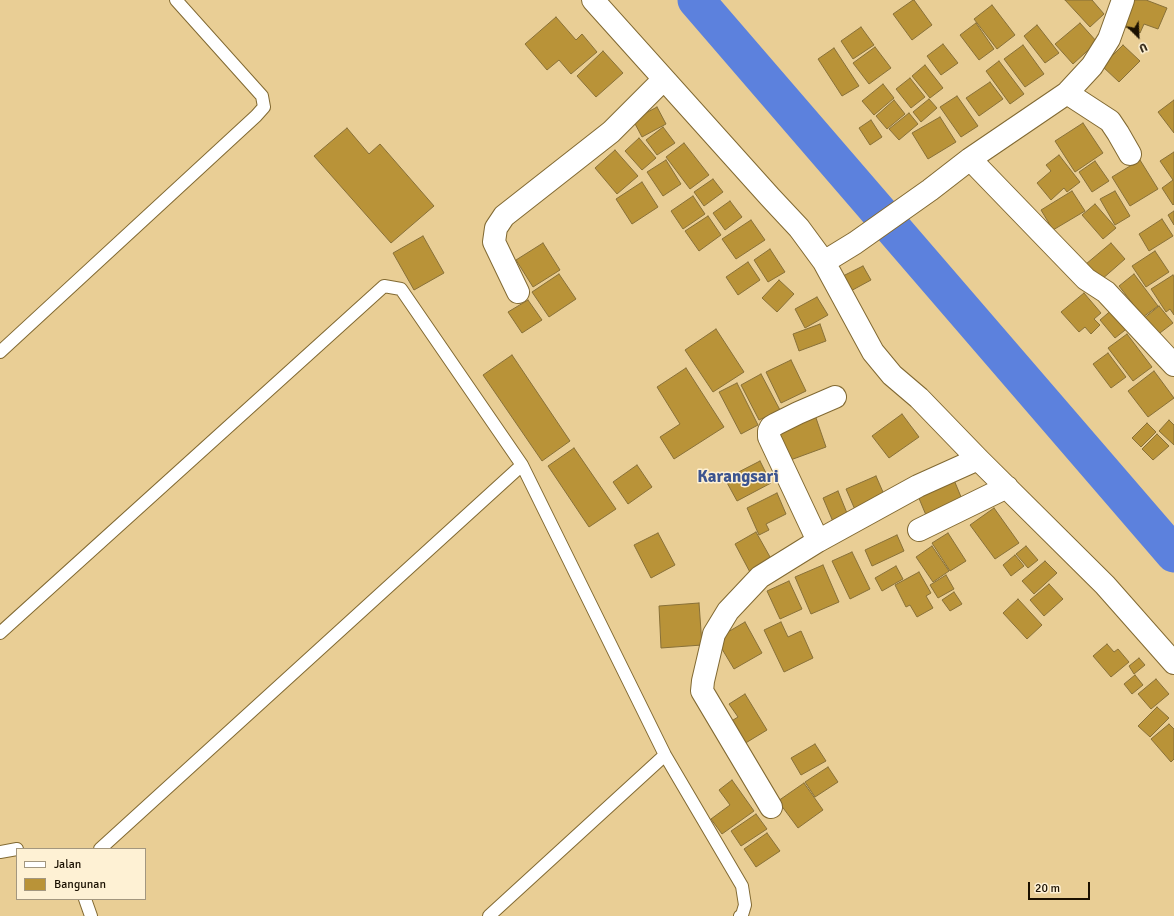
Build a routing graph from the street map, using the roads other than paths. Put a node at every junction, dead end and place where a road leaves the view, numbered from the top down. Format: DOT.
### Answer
graph roads {
  1 [pos="176,0"];
  2 [pos="594,0"];
  3 [pos="1123,0"];
  4 [pos="664,79"];
  5 [pos="1067,93"];
  6 [pos="1130,154"];
  7 [pos="970,159"];
  8 [pos="824,262"];
  9 [pos="518,292"];
  10 [pos="0,352"];
  11 [pos="1174,365"];
  12 [pos="835,397"];
  13 [pos="978,459"];
  14 [pos="522,465"];
  15 [pos="1007,487"];
  16 [pos="919,530"];
  17 [pos="818,541"];
  18 [pos="0,633"];
  19 [pos="1174,663"];
  20 [pos="665,755"];
  21 [pos="771,807"];
  22 [pos="101,848"];
  23 [pos="16,849"];
  24 [pos="0,852"];
  25 [pos="85,900"];
  26 [pos="91,916"];
  27 [pos="489,916"];
  28 [pos="740,916"];
  1 -- 10 [label="lane"];
  2 -- 4 [label="street"];
  3 -- 5 [label="street"];
  4 -- 8 [label="street"];
  4 -- 9 [label="street"];
  5 -- 6 [label="street"];
  5 -- 7 [label="street"];
  7 -- 8 [label="street"];
  7 -- 11 [label="street"];
  8 -- 13 [label="street"];
  12 -- 17 [label="street"];
  13 -- 15 [label="street"];
  13 -- 17 [label="street"];
  14 -- 18 [label="lane"];
  14 -- 20 [label="lane"];
  14 -- 22 [label="lane"];
  15 -- 16 [label="street"];
  15 -- 19 [label="street"];
  17 -- 21 [label="street"];
  20 -- 27 [label="lane"];
  20 -- 28 [label="lane"];
  23 -- 24 [label="lane"];
  25 -- 26 [label="lane"];
}
